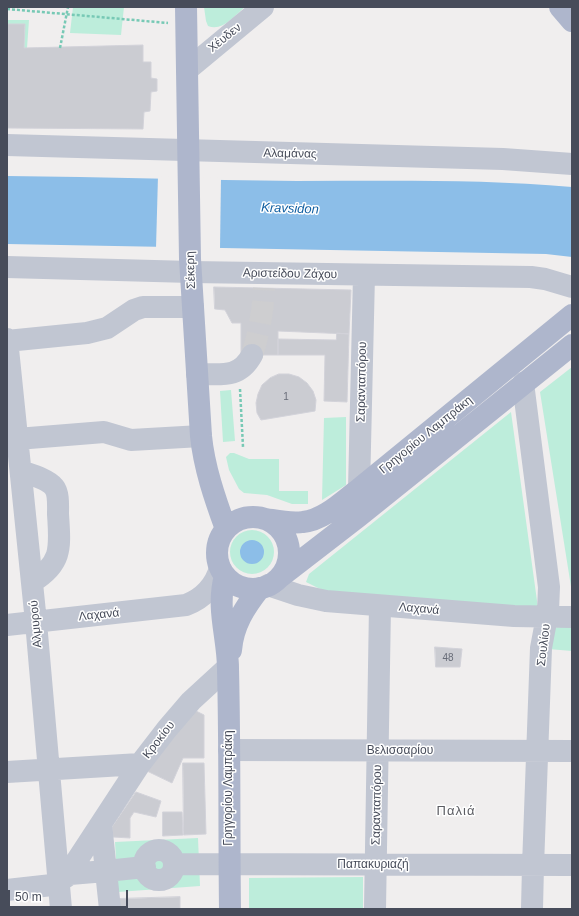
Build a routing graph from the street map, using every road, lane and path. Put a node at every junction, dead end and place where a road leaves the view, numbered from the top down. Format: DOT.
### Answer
graph roads {
  1 [pos="68,7"];
  2 [pos="263,7"];
  3 [pos="560,7"];
  4 [pos="7,9"];
  5 [pos="67,15"];
  6 [pos="181,16"];
  7 [pos="572,21"];
  8 [pos="60,48"];
  9 [pos="187,70"];
  10 [pos="7,145"];
  11 [pos="188,156"];
  12 [pos="572,164"];
  13 [pos="191,266"];
  14 [pos="7,268"];
  15 [pos="364,275"];
  16 [pos="572,287"];
  17 [pos="193,307"];
  18 [pos="572,315"];
  19 [pos="7,340"];
  20 [pos="572,345"];
  21 [pos="246,363"];
  22 [pos="197,374"];
  23 [pos="523,383"];
  24 [pos="201,436"];
  25 [pos="17,439"];
  26 [pos="243,447"];
  27 [pos="21,471"];
  28 [pos="359,489"];
  29 [pos="266,519"];
  30 [pos="226,529"];
  31 [pos="222,572"];
  32 [pos="32,582"];
  33 [pos="269,584"];
  34 [pos="380,606"];
  35 [pos="547,617"];
  36 [pos="572,617"];
  37 [pos="36,622"];
  38 [pos="7,625"];
  39 [pos="228,667"];
  40 [pos="229,750"];
  41 [pos="378,750"];
  42 [pos="537,751"];
  43 [pos="572,751"];
  44 [pos="140,764"];
  45 [pos="48,770"];
  46 [pos="7,772"];
  47 [pos="101,824"];
  48 [pos="230,865"];
  49 [pos="376,865"];
  50 [pos="572,865"];
  51 [pos="533,866"];
  52 [pos="106,872"];
  53 [pos="64,878"];
  54 [pos="7,890"];
  55 [pos="61,909"];
  56 [pos="110,909"];
  57 [pos="230,909"];
  58 [pos="375,909"];
  59 [pos="532,909"];
  1 -- 5 [label="path"];
  2 -- 9 [label="street, Χέυδεν"];
  3 -- 7 [label="main road"];
  4 -- 5 [label="path"];
  5 -- 6 [label="path"];
  5 -- 8 [label="path"];
  6 -- 9 [label="main road, Σέκερη"];
  9 -- 11 [label="main road, Σέκερη"];
  10 -- 11 [label="street, Αλαμάνας"];
  11 -- 12 [label="street, Αλαμάνας"];
  11 -- 13 [label="main road, Σέκερη"];
  13 -- 14 [label="street, Αριστείδου Ζάχου"];
  13 -- 15 [label="street, Αριστείδου Ζάχου"];
  13 -- 17 [label="main road, Σέκερη"];
  15 -- 16 [label="street, Αριστείδου Ζάχου"];
  15 -- 28 [label="street, Σαρανταπόρου"];
  17 -- 19 [label="street"];
  17 -- 22 [label="main road, Σέκερη"];
  18 -- 28 [label="main road, Γρηγορίου Λαμπράκη"];
  19 -- 25 [label="street, Αλμυρού"];
  20 -- 23 [label="main road, Γρηγορίου Λαμπράκη"];
  21 -- 22 [label="street"];
  21 -- 26 [label="path"];
  22 -- 24 [label="main road, Σέκερη"];
  23 -- 33 [label="main road, Γρηγορίου Λαμπράκη"];
  23 -- 35 [label="street, Σουλίου"];
  24 -- 25 [label="street"];
  24 -- 30 [label="main road, Σέκερη"];
  25 -- 27 [label="street, Αλμυρού"];
  27 -- 32 [label="street, Αλμυρού"];
  27 -- 32 [label="street"];
  28 -- 29 [label="main road, Γρηγορίου Λαμπράκη"];
  29 -- 30 [label="main road"];
  29 -- 33 [label="main road"];
  30 -- 31 [label="main road"];
  31 -- 33 [label="main road"];
  31 -- 37 [label="street, Λαχανά"];
  31 -- 39 [label="main road, Γρηγορίου Λαμπράκη"];
  32 -- 37 [label="street, Αλμυρού"];
  33 -- 34 [label="street, Λαχανά"];
  33 -- 39 [label="main road, Γρηγορίου Λαμπράκη"];
  34 -- 35 [label="street, Λαχανά"];
  34 -- 41 [label="street, Σαρανταπόρου"];
  35 -- 36 [label="street, Λαχανά"];
  35 -- 42 [label="street, Σουλίου"];
  37 -- 38 [label="street, Λαχανά"];
  37 -- 45 [label="street, Αλμυρού"];
  39 -- 40 [label="main road, Γρηγορίου Λαμπράκη"];
  39 -- 44 [label="street, Κροκίου"];
  40 -- 41 [label="street, Βελισσαρίου"];
  40 -- 48 [label="main road, Γρηγορίου Λαμπράκη"];
  41 -- 42 [label="street, Βελισσαρίου"];
  41 -- 49 [label="street, Σαρανταπόρου"];
  42 -- 43 [label="street, Βελισσαρίου"];
  42 -- 51 [label="street, Σουλίου"];
  44 -- 45 [label="street"];
  44 -- 47 [label="street, Κροκίου"];
  45 -- 46 [label="street"];
  45 -- 53 [label="street, Αλμυρού"];
  47 -- 52 [label="street"];
  47 -- 53 [label="street, Κροκίου"];
  48 -- 49 [label="street, Παπακυριαζή"];
  48 -- 52 [label="street, Παπακυριαζή"];
  48 -- 57 [label="main road, Γρηγορίου Λαμπράκη"];
  49 -- 51 [label="street, Παπακυριαζή"];
  49 -- 58 [label="street, Σαρανταπόρου"];
  50 -- 51 [label="street, Παπακυριαζή"];
  51 -- 59 [label="street, Σουλίου"];
  52 -- 53 [label="street"];
  52 -- 56 [label="street"];
  53 -- 54 [label="street"];
  53 -- 55 [label="street, Αλμυρού"];
}
